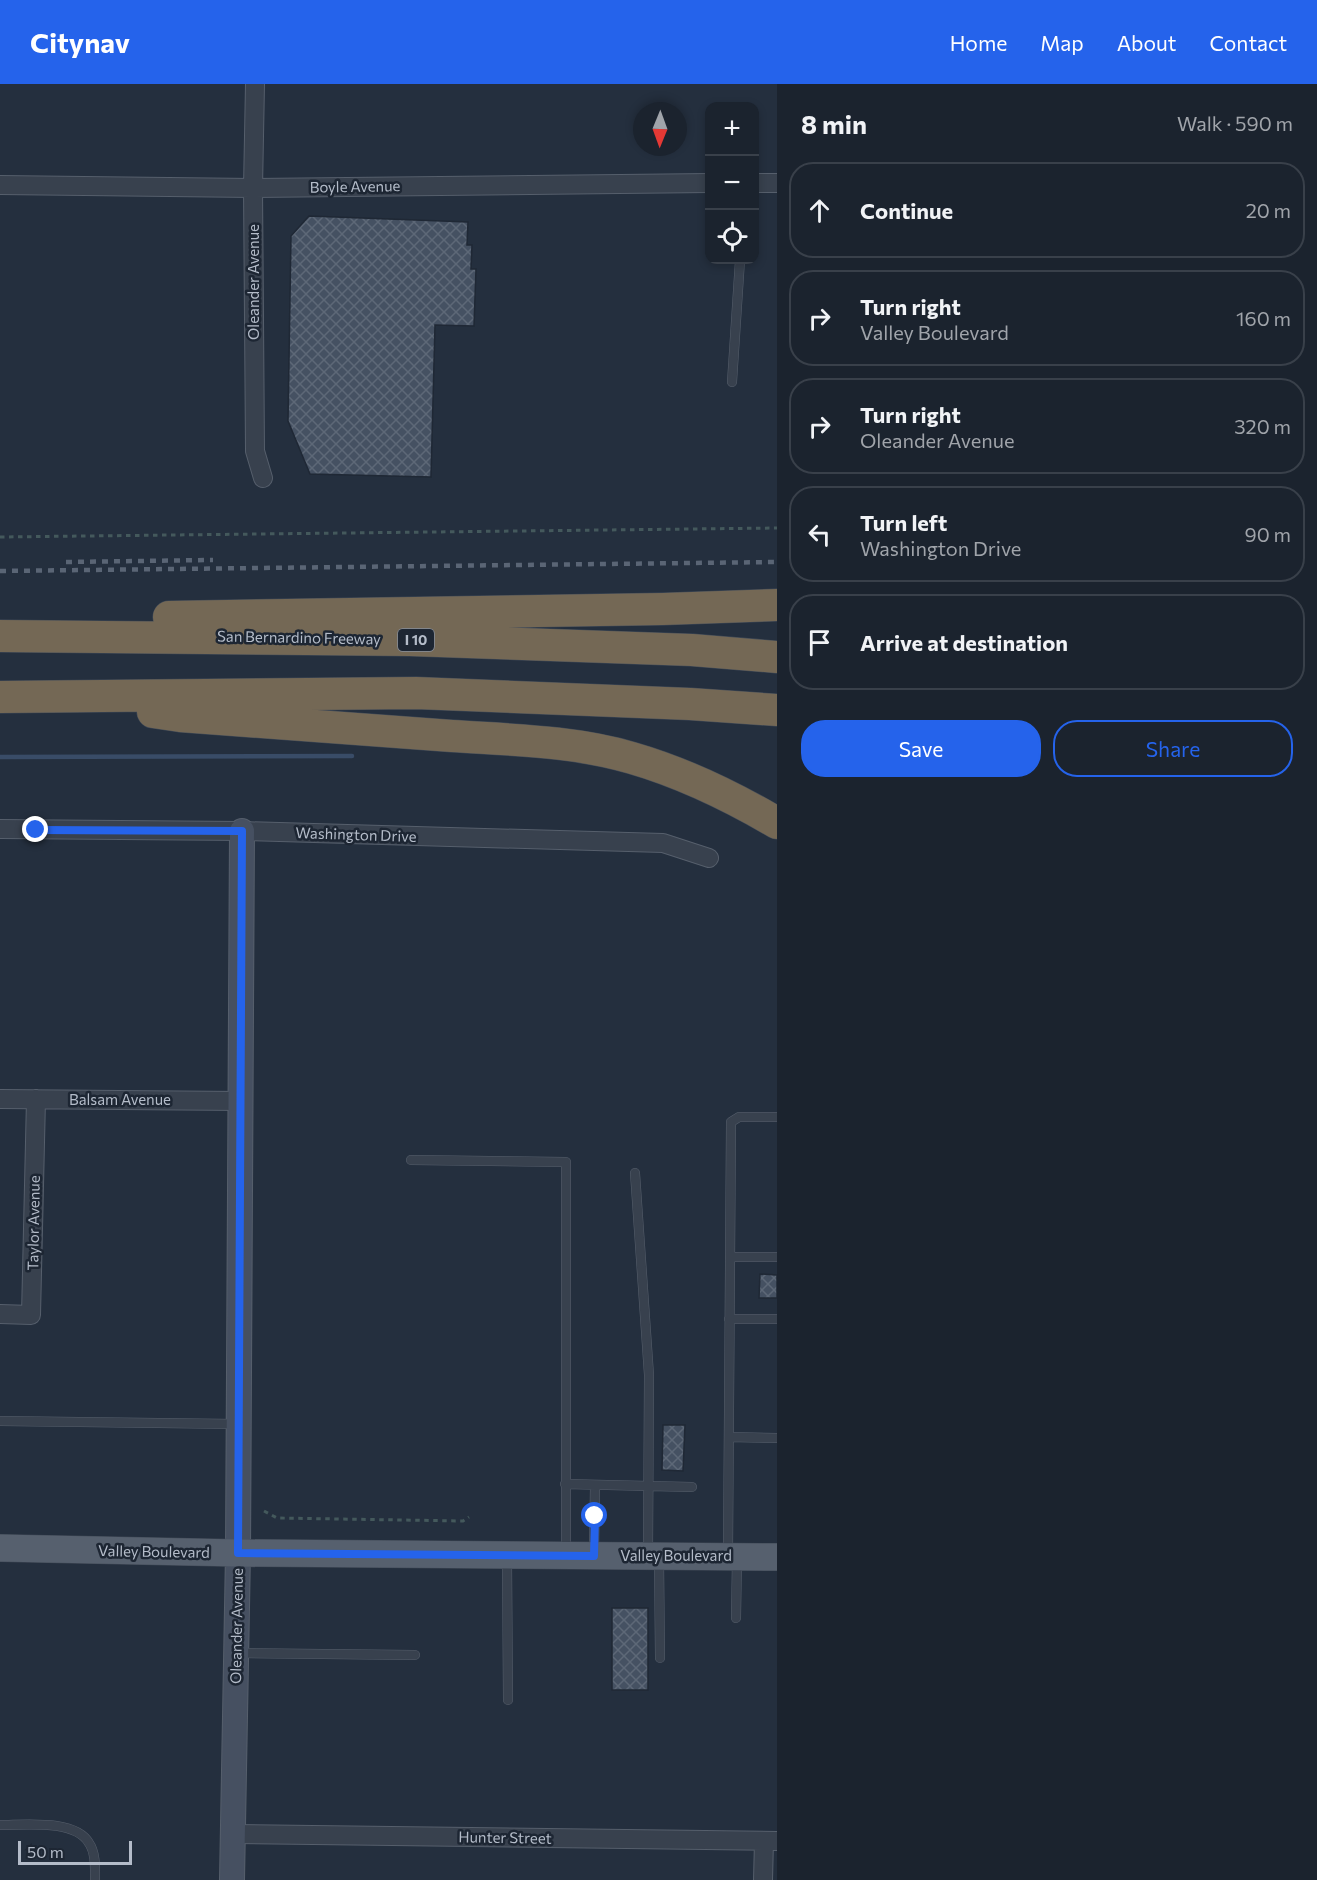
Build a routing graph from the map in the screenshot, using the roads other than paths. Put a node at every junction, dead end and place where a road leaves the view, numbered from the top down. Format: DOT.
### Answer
graph roads {
  1 [pos="255,84"];
  2 [pos="705,183"];
  3 [pos="759,183"];
  4 [pos="777,183"];
  5 [pos="0,185"];
  6 [pos="253,188"];
  7 [pos="740,264"];
  8 [pos="732,381"];
  9 [pos="263,478"];
  10 [pos="777,605"];
  11 [pos="54,635"];
  12 [pos="0,636"];
  13 [pos="777,657"];
  14 [pos="57,696"];
  15 [pos="0,697"];
  16 [pos="777,710"];
  17 [pos="777,824"];
  18 [pos="0,829"];
  19 [pos="242,831"];
  20 [pos="709,858"];
  21 [pos="0,1099"];
  22 [pos="36,1099"];
  23 [pos="241,1101"];
  24 [pos="777,1117"];
  25 [pos="411,1160"];
  26 [pos="635,1173"];
  27 [pos="730,1257"];
  28 [pos="777,1257"];
  29 [pos="0,1314"];
  30 [pos="729,1319"];
  31 [pos="777,1319"];
  32 [pos="0,1421"];
  33 [pos="239,1424"];
  34 [pos="729,1437"];
  35 [pos="777,1438"];
  36 [pos="565,1484"];
  37 [pos="595,1485"];
  38 [pos="648,1487"];
  39 [pos="692,1487"];
  40 [pos="0,1548"];
  41 [pos="238,1553"];
  42 [pos="507,1555"];
  43 [pos="566,1556"];
  44 [pos="594,1556"];
  45 [pos="654,1556"];
  46 [pos="733,1557"];
  47 [pos="777,1557"];
  48 [pos="736,1618"];
  49 [pos="236,1653"];
  50 [pos="415,1655"];
  51 [pos="660,1658"];
  52 [pos="508,1700"];
  53 [pos="0,1825"];
  54 [pos="233,1834"];
  55 [pos="771,1841"];
  56 [pos="95,1880"];
  57 [pos="232,1880"];
  58 [pos="763,1880"];
  1 -- 6 [label="street, Oleander Avenue"];
  2 -- 6 [label="street, Boyle Avenue"];
  3 -- 4 [label="street"];
  5 -- 6 [label="street, Boyle Avenue"];
  6 -- 9 [label="street, Oleander Avenue"];
  7 -- 8 [label="lane"];
  10 -- 11 [label="highway"];
  11 -- 12 [label="highway, San Bernardino Freeway / I 10"];
  11 -- 13 [label="highway, San Bernardino Freeway / I 10"];
  14 -- 15 [label="highway"];
  14 -- 16 [label="highway"];
  14 -- 17 [label="highway"];
  18 -- 19 [label="street, Washington Drive"];
  19 -- 20 [label="street, Washington Drive"];
  19 -- 23 [label="street, Oleander Avenue"];
  21 -- 22 [label="street, Balsam Avenue"];
  22 -- 23 [label="street, Balsam Avenue"];
  22 -- 29 [label="street, Taylor Avenue"];
  23 -- 33 [label="street, Oleander Avenue"];
  24 -- 27 [label="lane"];
  25 -- 36 [label="lane"];
  26 -- 38 [label="lane"];
  27 -- 28 [label="lane"];
  27 -- 30 [label="lane"];
  30 -- 31 [label="lane"];
  30 -- 34 [label="lane"];
  32 -- 33 [label="lane"];
  33 -- 41 [label="street, Oleander Avenue"];
  34 -- 35 [label="lane"];
  34 -- 46 [label="lane"];
  36 -- 37 [label="lane"];
  36 -- 43 [label="lane"];
  37 -- 38 [label="lane"];
  37 -- 44 [label="lane"];
  38 -- 39 [label="lane"];
  38 -- 45 [label="lane"];
  40 -- 41 [label="main road, Valley Boulevard"];
  41 -- 42 [label="main road, Valley Boulevard"];
  41 -- 49 [label="street, Oleander Avenue"];
  42 -- 43 [label="main road, Valley Boulevard"];
  42 -- 52 [label="lane"];
  43 -- 44 [label="main road, Valley Boulevard"];
  44 -- 45 [label="main road, Valley Boulevard"];
  45 -- 46 [label="main road, Valley Boulevard"];
  45 -- 51 [label="lane"];
  46 -- 47 [label="main road, Valley Boulevard"];
  46 -- 48 [label="lane"];
  49 -- 50 [label="lane"];
  49 -- 54 [label="street, Oleander Avenue"];
  53 -- 56 [label="lane"];
  54 -- 55 [label="street, Hunter Street"];
  54 -- 57 [label="street, Oleander Avenue"];
  55 -- 58 [label="street"];
}
